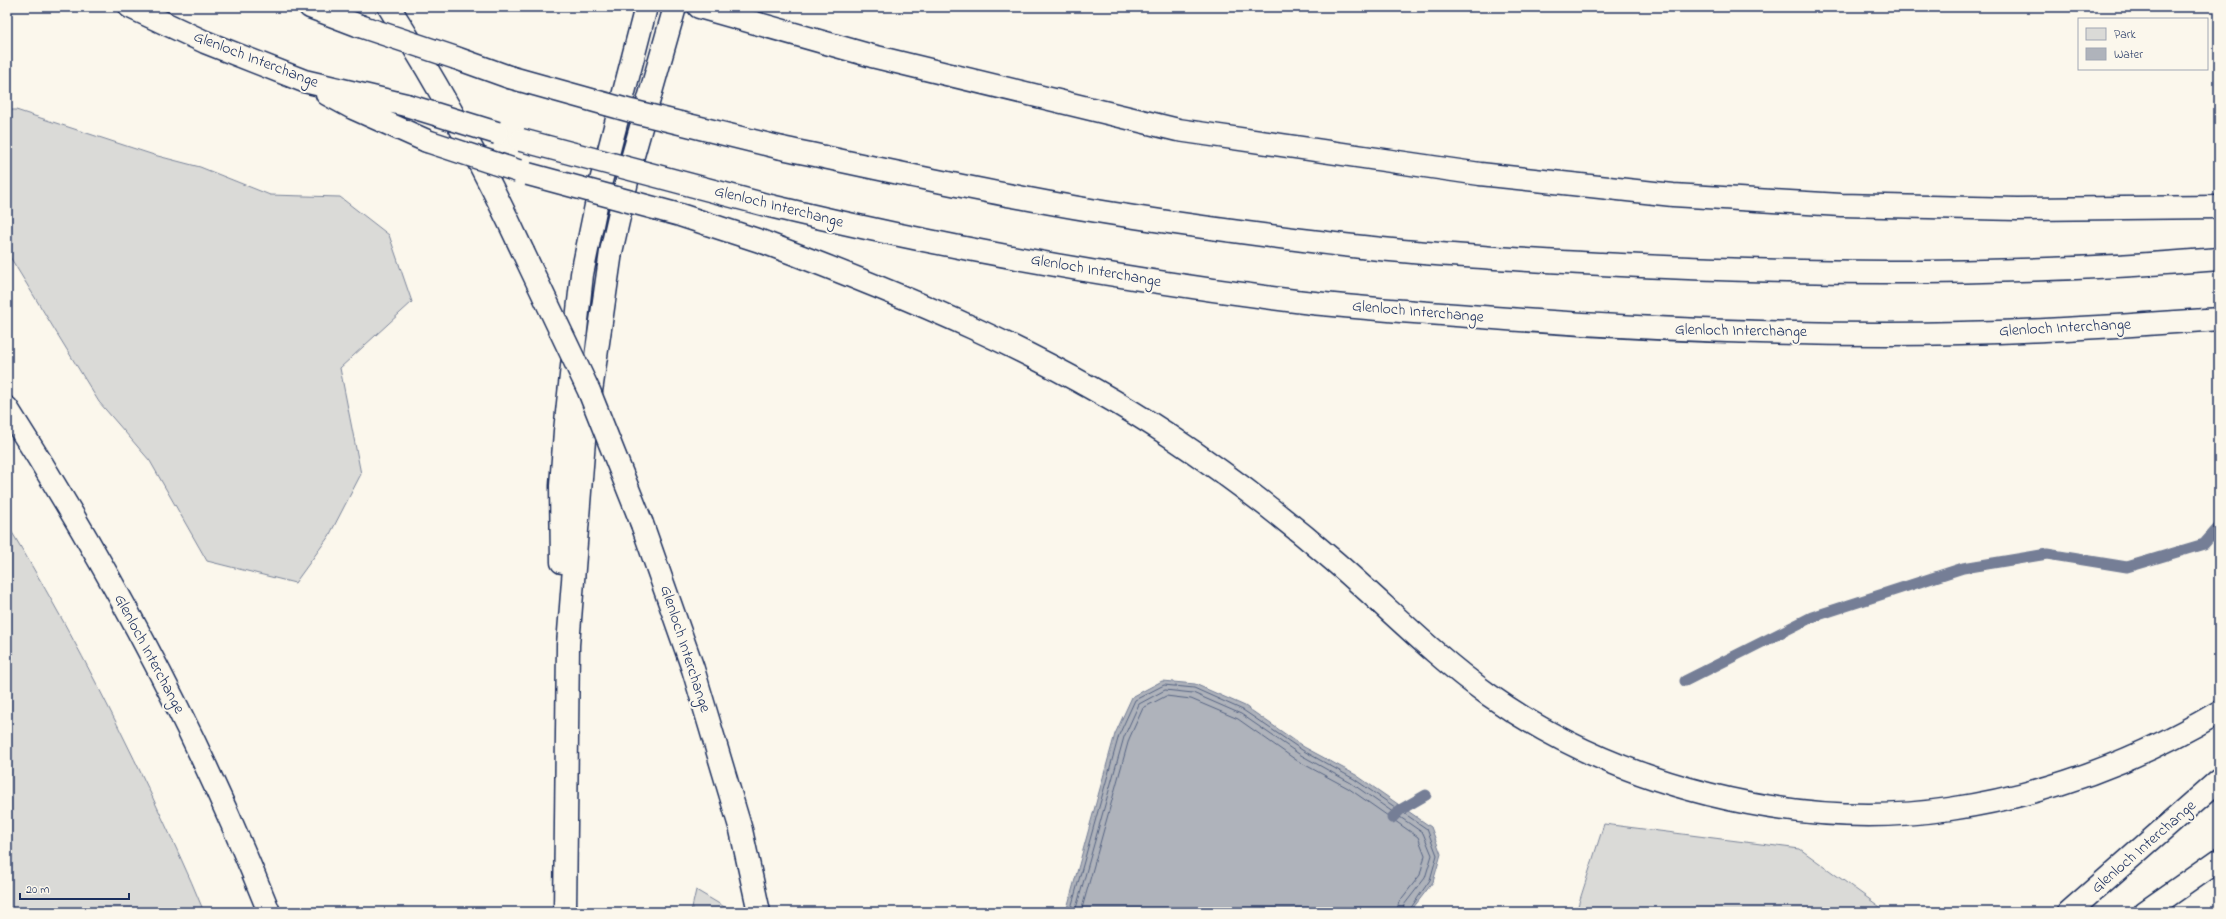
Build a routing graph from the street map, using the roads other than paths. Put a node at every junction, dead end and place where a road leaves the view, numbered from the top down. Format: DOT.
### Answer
graph roads {
  1 [pos="130,7"];
  2 [pos="310,7"];
  3 [pos="389,7"];
  4 [pos="646,7"];
  5 [pos="675,7"];
  6 [pos="708,10"];
  7 [pos="304,81"];
  8 [pos="2219,207"];
  9 [pos="2219,259"];
  10 [pos="2219,319"];
  11 [pos="7,408"];
  12 [pos="568,645"];
  13 [pos="2219,712"];
  14 [pos="2219,780"];
  15 [pos="2219,860"];
  16 [pos="269,912"];
  17 [pos="565,912"];
  18 [pos="758,912"];
  19 [pos="2069,912"];
  20 [pos="2145,912"];
  1 -- 7 [label="highway, Glenloch Interchange"];
  2 -- 9 [label="highway, bridge"];
  3 -- 18 [label="highway, Glenloch Interchange, bridge"];
  4 -- 12 [label="highway"];
  5 -- 12 [label="highway"];
  6 -- 8 [label="highway"];
  7 -- 10 [label="highway, Glenloch Interchange, bridge"];
  7 -- 13 [label="highway, bridge"];
  11 -- 16 [label="highway, Glenloch Interchange"];
  12 -- 17 [label="highway"];
  14 -- 19 [label="highway, Glenloch Interchange"];
  15 -- 20 [label="highway"];
}
